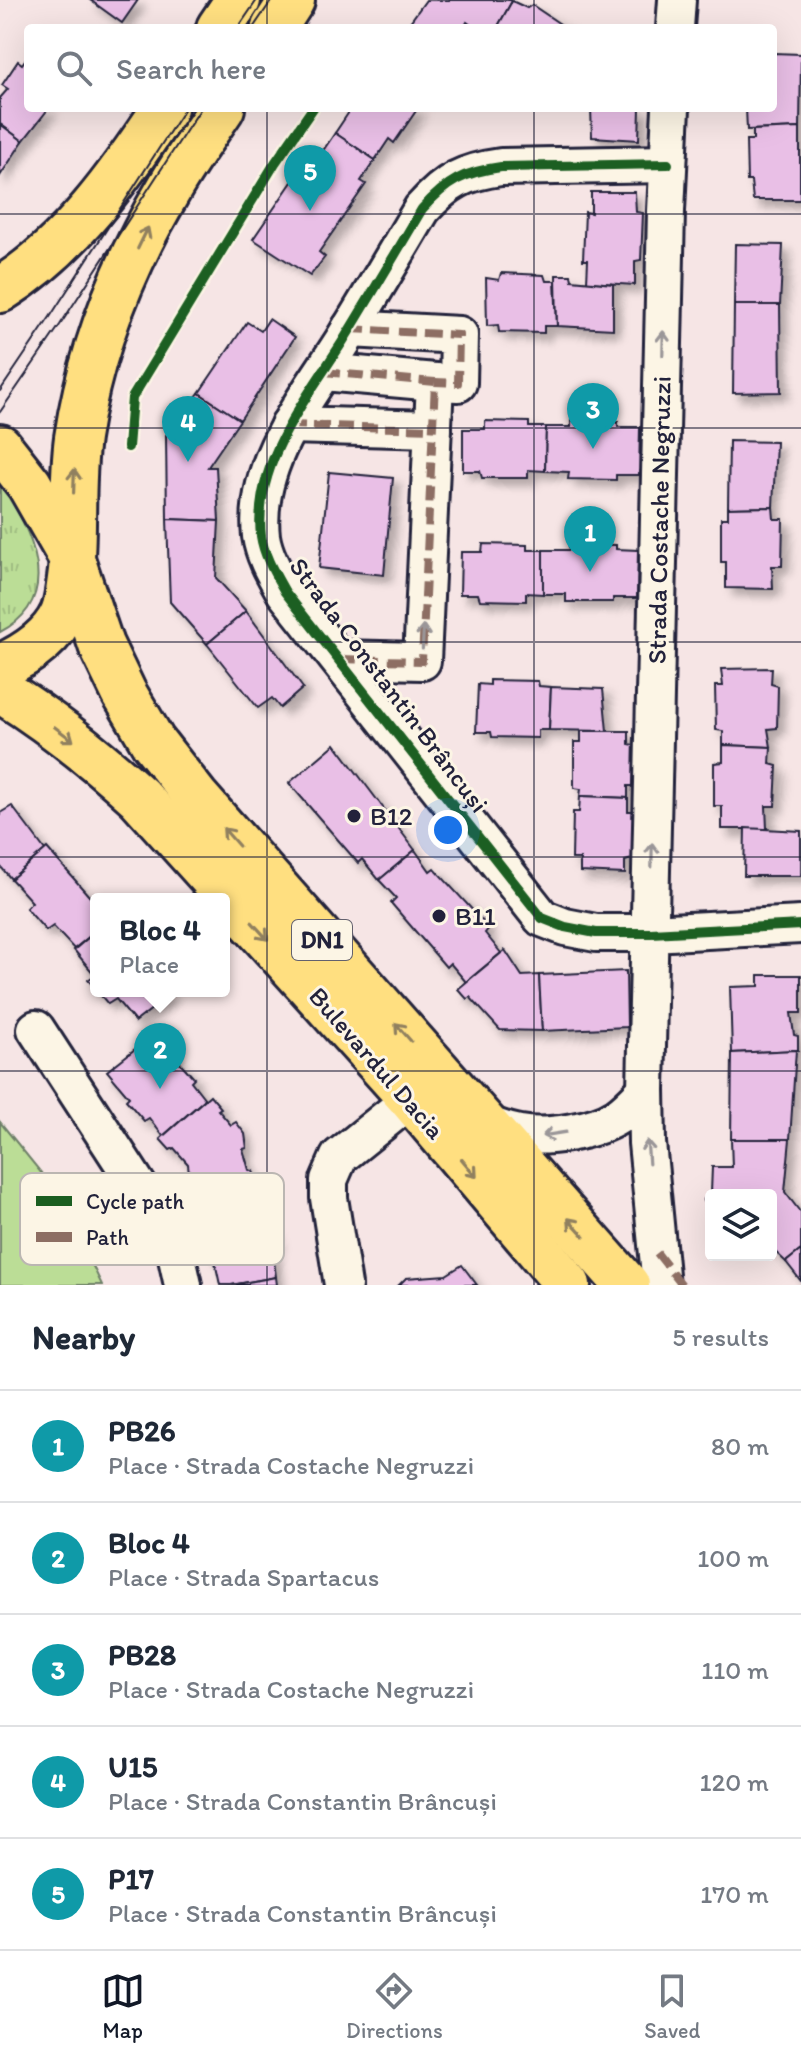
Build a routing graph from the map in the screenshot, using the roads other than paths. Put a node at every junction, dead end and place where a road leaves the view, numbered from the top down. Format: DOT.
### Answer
graph roads {
  1 [pos="238,0"];
  2 [pos="292,0"];
  3 [pos="677,0"];
  4 [pos="222,24"];
  5 [pos="277,24"];
  6 [pos="675,24"];
  7 [pos="162,112"];
  8 [pos="219,112"];
  9 [pos="671,112"];
  10 [pos="668,164"];
  11 [pos="0,290"];
  12 [pos="350,329"];
  13 [pos="324,372"];
  14 [pos="435,382"];
  15 [pos="289,425"];
  16 [pos="433,429"];
  17 [pos="0,447"];
  18 [pos="72,559"];
  19 [pos="339,659"];
  20 [pos="0,667"];
  21 [pos="0,690"];
  22 [pos="225,893"];
  23 [pos="230,898"];
  24 [pos="801,925"];
  25 [pos="651,933"];
  26 [pos="36,1029"];
  27 [pos="646,1090"];
  28 [pos="411,1099"];
  29 [pos="483,1123"];
  30 [pos="129,1173"];
  31 [pos="179,1265"];
  32 [pos="659,1269"];
  33 [pos="183,1285"];
  34 [pos="343,1285"];
  35 [pos="568,1285"];
  36 [pos="627,1285"];
  37 [pos="682,1285"];
  1 -- 4 [label="main road"];
  2 -- 5 [label="main road"];
  3 -- 6 [label="street"];
  7 -- 11 [label="main road"];
  18 -- 8 [label="main road, one-way"];
  9 -- 10 [label="street, Strada Costache Negruzzi"];
  10 -- 12 [label="street, Strada Constantin Brâncuși"];
  25 -- 10 [label="street, Strada Costache Negruzzi, one-way"];
  12 -- 13 [label="street, Strada Constantin Brâncuși"];
  12 -- 14 [label="street"];
  13 -- 14 [label="street"];
  13 -- 15 [label="street, Strada Constantin Brâncuși"];
  14 -- 16 [label="street"];
  15 -- 16 [label="street"];
  15 -- 19 [label="street, Strada Constantin Brâncuși"];
  19 -- 16 [label="street, one-way"];
  17 -- 18 [label="main road, Bulevardul Dacia / DN1"];
  18 -- 20 [label="main road"];
  29 -- 18 [label="main road, Bulevardul Dacia / DN1, one-way"];
  19 -- 25 [label="street, Strada Constantin Brâncuși"];
  21 -- 22 [label="main road, Bulevardul Dacia / DN1, one-way"];
  23 -- 28 [label="main road, Bulevardul Dacia / DN1, one-way"];
  24 -- 25 [label="street, Strada Constantin Brâncuși"];
  25 -- 27 [label="street"];
  26 -- 30 [label="street"];
  27 -- 29 [label="street, Bulevardul Dacia, one-way"];
  32 -- 27 [label="street, one-way"];
  28 -- 34 [label="street"];
  28 -- 35 [label="main road, Bulevardul Dacia / DN1, one-way"];
  36 -- 29 [label="main road, Bulevardul Dacia / DN1, one-way"];
  31 -- 33 [label="street"];
  32 -- 37 [label="street"];
}
